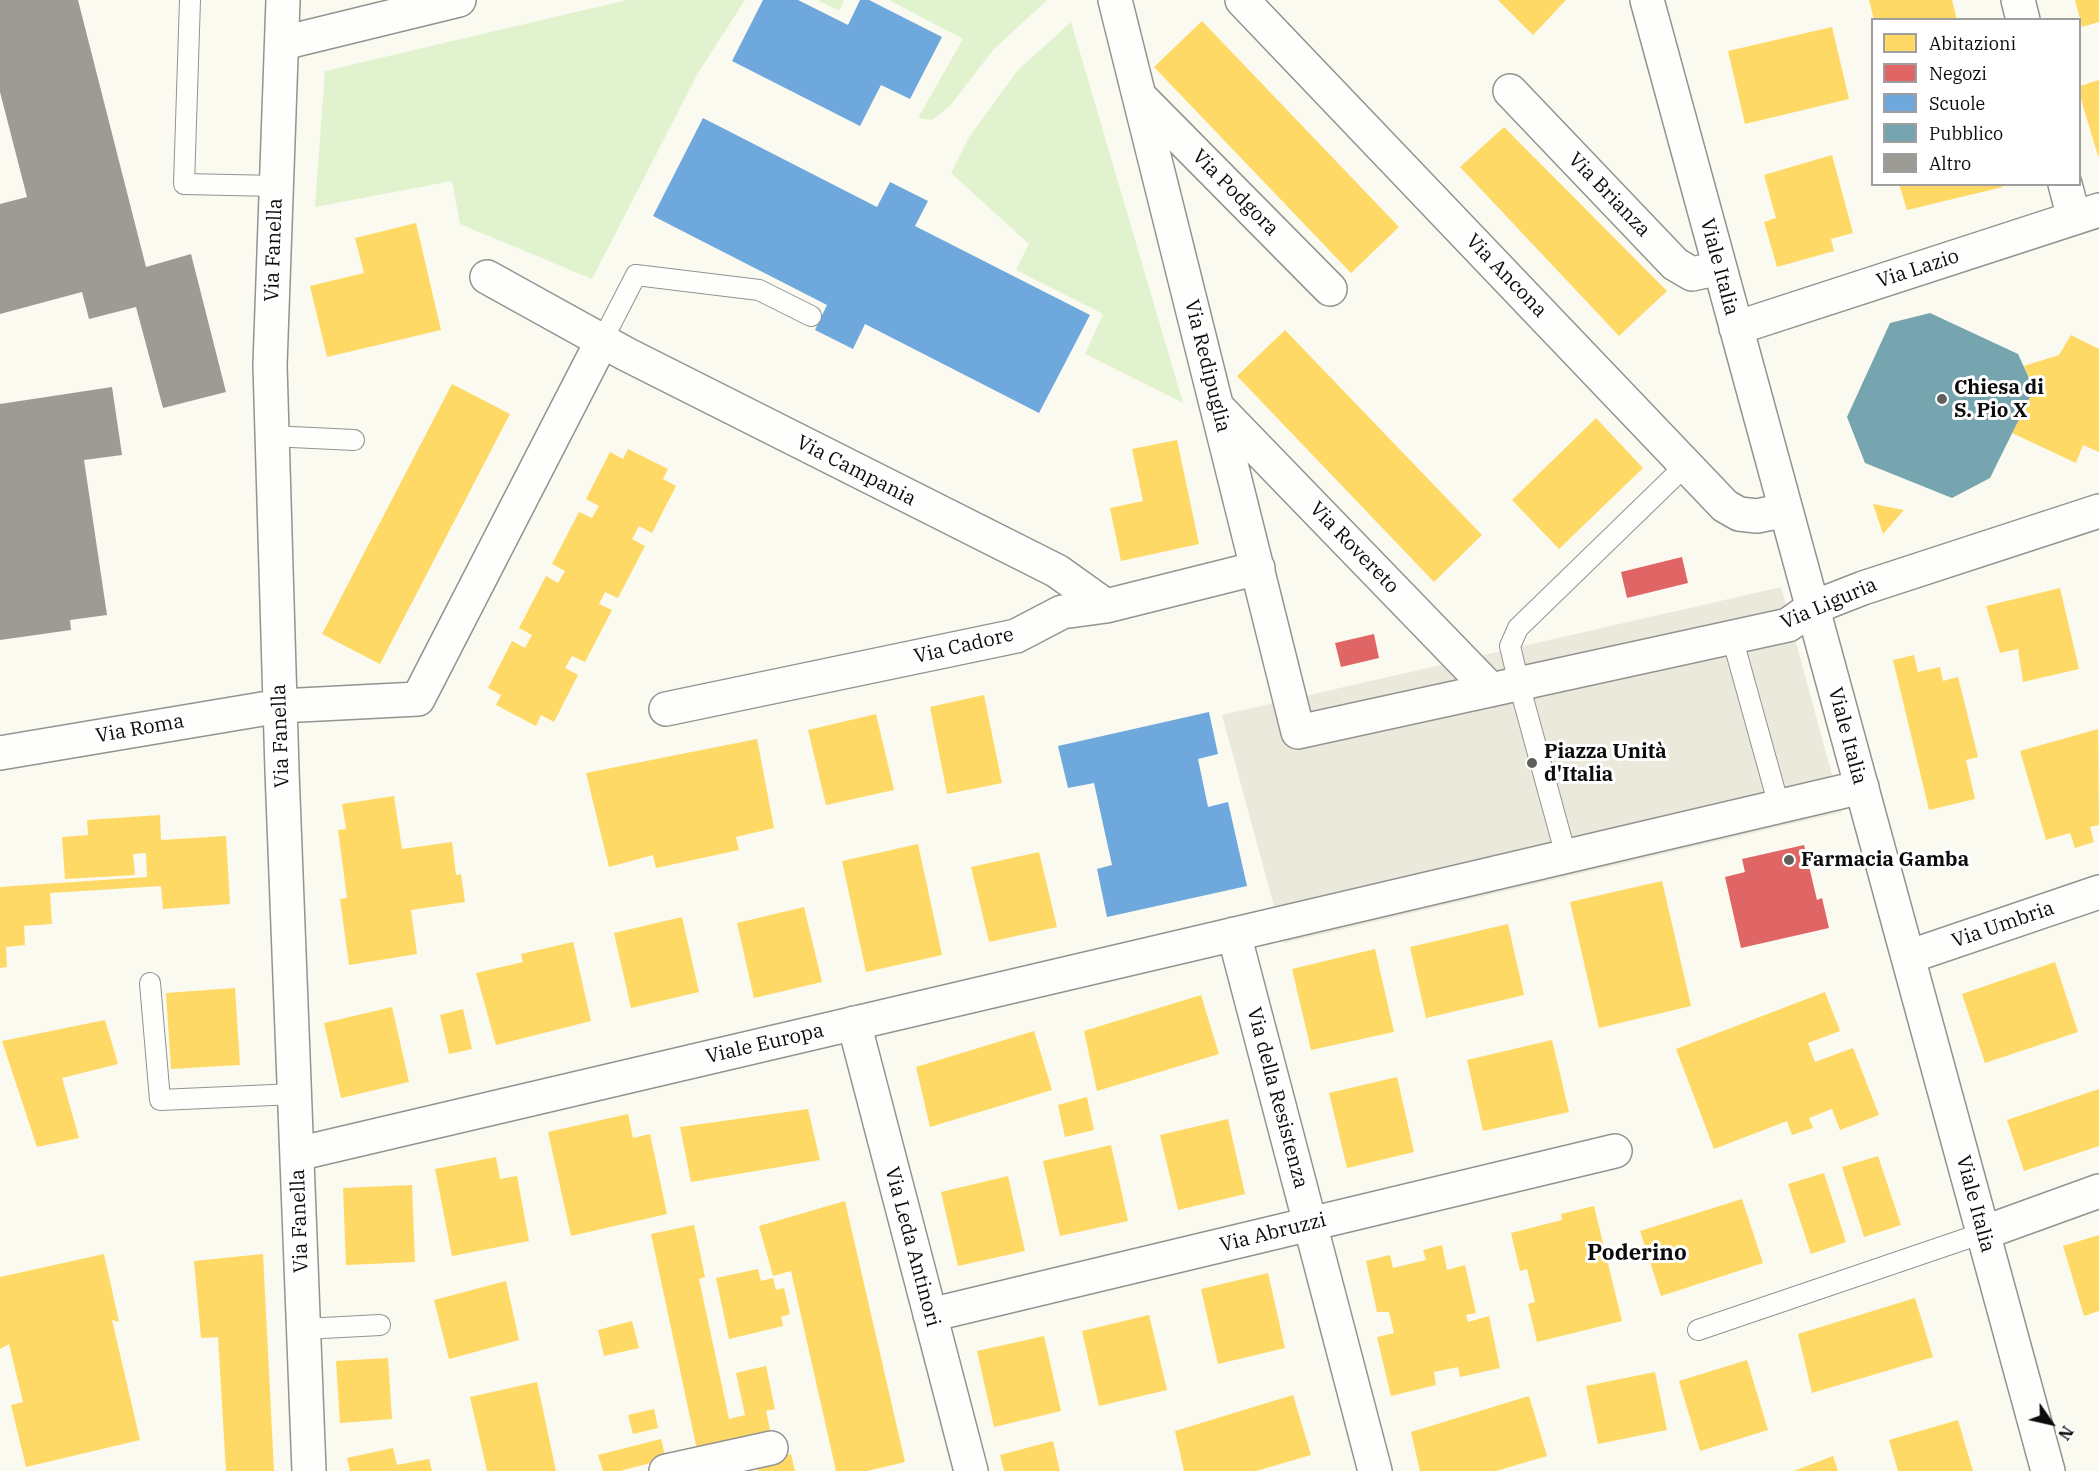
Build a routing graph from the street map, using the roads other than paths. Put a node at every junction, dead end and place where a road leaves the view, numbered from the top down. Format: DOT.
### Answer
graph roads {
  1 [pos="190,0"];
  2 [pos="283,0"];
  3 [pos="459,0"];
  4 [pos="1115,0"];
  5 [pos="1242,0"];
  6 [pos="1647,0"];
  7 [pos="2018,0"];
  8 [pos="2022,18"];
  9 [pos="283,43"];
  10 [pos="1510,91"];
  11 [pos="1139,96"];
  12 [pos="276,186"];
  13 [pos="2066,186"];
  14 [pos="2086,214"];
  15 [pos="1720,268"];
  16 [pos="487,277"];
  17 [pos="1330,289"];
  18 [pos="811,316"];
  19 [pos="1736,328"];
  20 [pos="602,341"];
  21 [pos="1217,406"];
  22 [pos="272,436"];
  23 [pos="354,441"];
  24 [pos="1686,465"];
  25 [pos="1786,510"];
  26 [pos="2099,511"];
  27 [pos="1258,568"];
  28 [pos="1106,606"];
  29 [pos="1812,608"];
  30 [pos="1732,637"];
  31 [pos="1505,687"];
  32 [pos="280,706"];
  33 [pos="666,709"];
  34 [pos="1298,732"];
  35 [pos="0,753"];
  36 [pos="1862,787"];
  37 [pos="1779,806"];
  38 [pos="1566,856"];
  39 [pos="2099,892"];
  40 [pos="1233,934"];
  41 [pos="1908,957"];
  42 [pos="150,983"];
  43 [pos="854,1023"];
  44 [pos="295,1094"];
  45 [pos="1615,1151"];
  46 [pos="297,1154"];
  47 [pos="2099,1191"];
  48 [pos="1310,1224"];
  49 [pos="1983,1233"];
  50 [pos="930,1316"];
  51 [pos="380,1325"];
  52 [pos="304,1329"];
  53 [pos="1698,1330"];
  54 [pos="771,1449"];
  55 [pos="309,1471"];
  56 [pos="666,1471"];
  57 [pos="971,1471"];
  58 [pos="1375,1471"];
  59 [pos="2048,1471"];
  1 -- 12 [label="lane"];
  2 -- 9 [label="street, Via Fanella"];
  3 -- 9 [label="street"];
  4 -- 11 [label="street, Via Redipuglia"];
  5 -- 24 [label="street, Via Ancona"];
  6 -- 15 [label="street, Viale Italia"];
  7 -- 8 [label="street"];
  9 -- 12 [label="street, Via Fanella"];
  10 -- 15 [label="street, Via Brianza"];
  11 -- 17 [label="street, Via Podgora"];
  11 -- 21 [label="street, Via Redipuglia"];
  12 -- 22 [label="street, Via Fanella"];
  13 -- 14 [label="street"];
  14 -- 19 [label="street, Via Lazio"];
  15 -- 19 [label="street, Viale Italia"];
  16 -- 20 [label="street, Via Campania"];
  18 -- 20 [label="lane"];
  19 -- 25 [label="street, Viale Italia"];
  20 -- 28 [label="street, Via Campania"];
  20 -- 32 [label="street"];
  21 -- 27 [label="street, Via Redipuglia"];
  21 -- 31 [label="street, Via Rovereto"];
  22 -- 23 [label="lane"];
  22 -- 32 [label="street, Via Fanella"];
  24 -- 25 [label="street, Via Ancona"];
  24 -- 31 [label="lane"];
  25 -- 29 [label="street, Viale Italia"];
  26 -- 29 [label="street, Via Liguria"];
  27 -- 28 [label="street, Via Cadore"];
  27 -- 34 [label="street, Via Redipuglia"];
  28 -- 33 [label="street, Via Cadore"];
  29 -- 30 [label="street, Via Liguria"];
  29 -- 36 [label="street, Viale Italia"];
  30 -- 31 [label="street, Via Liguria"];
  30 -- 37 [label="lane"];
  31 -- 34 [label="street, Via Liguria"];
  31 -- 38 [label="lane"];
  32 -- 35 [label="street, Via Roma"];
  32 -- 44 [label="street, Via Fanella"];
  36 -- 37 [label="street"];
  36 -- 41 [label="street, Viale Italia"];
  37 -- 38 [label="street"];
  38 -- 40 [label="street"];
  39 -- 41 [label="street, Via Umbria"];
  40 -- 43 [label="street, Viale Europa"];
  40 -- 48 [label="street, Via della Resistenza"];
  41 -- 49 [label="street, Viale Italia"];
  42 -- 44 [label="lane"];
  43 -- 46 [label="street, Viale Europa"];
  43 -- 50 [label="street, Via Leda Antinori"];
  44 -- 46 [label="street, Via Fanella"];
  45 -- 48 [label="street, Via Abruzzi"];
  46 -- 52 [label="street, Via Fanella"];
  47 -- 49 [label="street"];
  48 -- 50 [label="street, Via Abruzzi"];
  48 -- 58 [label="street, Via della Resistenza"];
  49 -- 53 [label="lane"];
  49 -- 59 [label="street, Viale Italia"];
  50 -- 57 [label="street, Via Leda Antinori"];
  51 -- 52 [label="lane"];
  52 -- 55 [label="street, Via Fanella"];
  54 -- 56 [label="street"];
}
